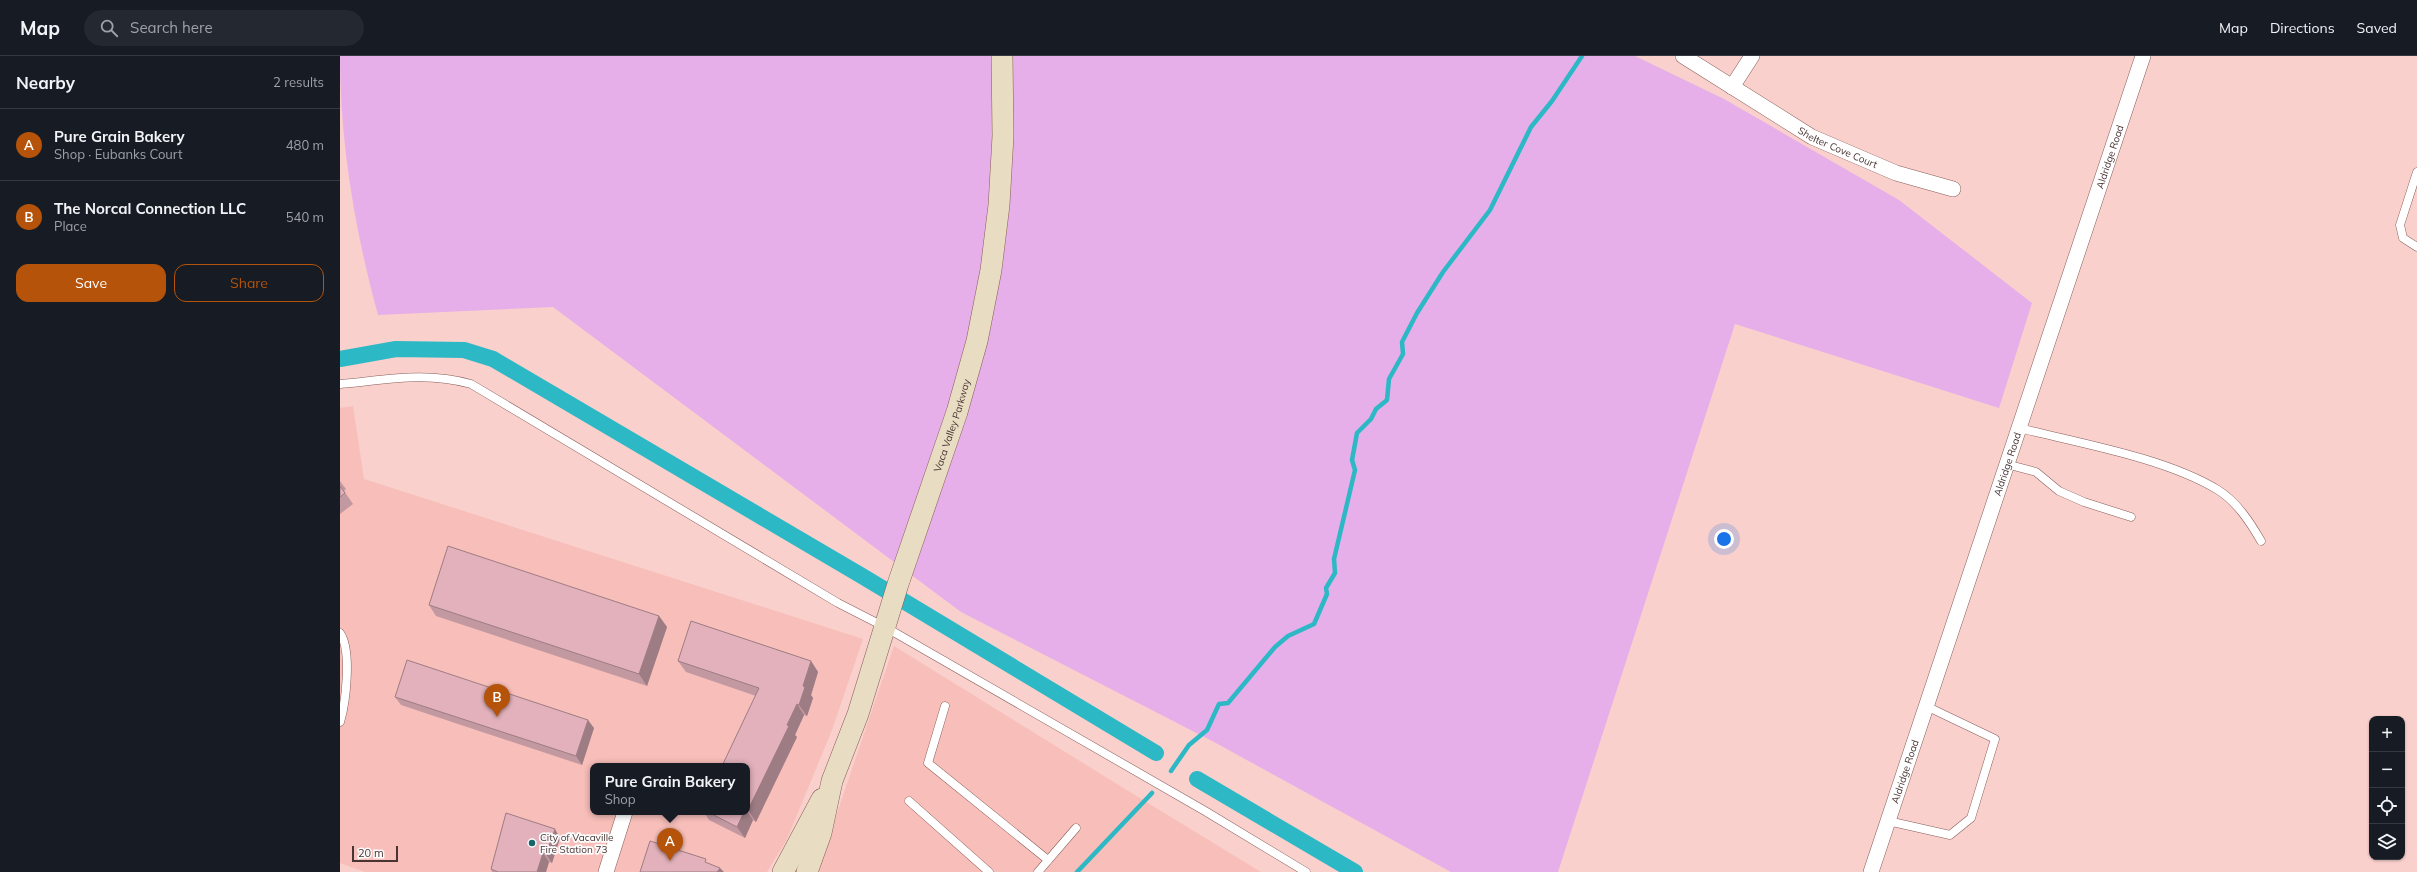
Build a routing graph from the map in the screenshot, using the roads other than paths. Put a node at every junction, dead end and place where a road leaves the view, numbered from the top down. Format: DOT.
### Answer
graph roads {
  1 [pos="1002,56"];
  2 [pos="1683,56"];
  3 [pos="1752,56"];
  4 [pos="2143,56"];
  5 [pos="1732,87"];
  6 [pos="2417,172"];
  7 [pos="1953,189"];
  8 [pos="2417,247"];
  9 [pos="340,384"];
  10 [pos="2019,428"];
  11 [pos="2006,464"];
  12 [pos="2131,517"];
  13 [pos="2261,541"];
  14 [pos="887,622"];
  15 [pos="340,633"];
  16 [pos="945,706"];
  17 [pos="1926,706"];
  18 [pos="340,722"];
  19 [pos="832,781"];
  20 [pos="909,801"];
  21 [pos="624,815"];
  22 [pos="1888,821"];
  23 [pos="1076,828"];
  24 [pos="1048,860"];
  25 [pos="606,872"];
  26 [pos="783,872"];
  27 [pos="807,872"];
  28 [pos="989,872"];
  29 [pos="1038,872"];
  30 [pos="1306,872"];
  31 [pos="1871,872"];
  1 -- 14 [label="street, Vaca Valley Parkway"];
  2 -- 5 [label="street, Shelter Cove Court"];
  3 -- 5 [label="street"];
  4 -- 10 [label="street, Aldridge Road"];
  5 -- 7 [label="street, Shelter Cove Court"];
  6 -- 8 [label="lane"];
  9 -- 14 [label="lane"];
  10 -- 11 [label="street, Aldridge Road"];
  10 -- 13 [label="lane"];
  11 -- 12 [label="lane"];
  11 -- 17 [label="street, Aldridge Road"];
  14 -- 19 [label="street, Vaca Valley Parkway"];
  14 -- 30 [label="lane"];
  15 -- 18 [label="lane"];
  16 -- 24 [label="lane"];
  17 -- 22 [label="street, Aldridge Road"];
  17 -- 22 [label="lane"];
  19 -- 26 [label="street, Vaca Valley Parkway"];
  19 -- 27 [label="street, Vaca Valley Parkway"];
  20 -- 28 [label="lane"];
  21 -- 25 [label="street"];
  22 -- 31 [label="street, Aldridge Road"];
  23 -- 24 [label="lane"];
  24 -- 29 [label="lane"];
}
